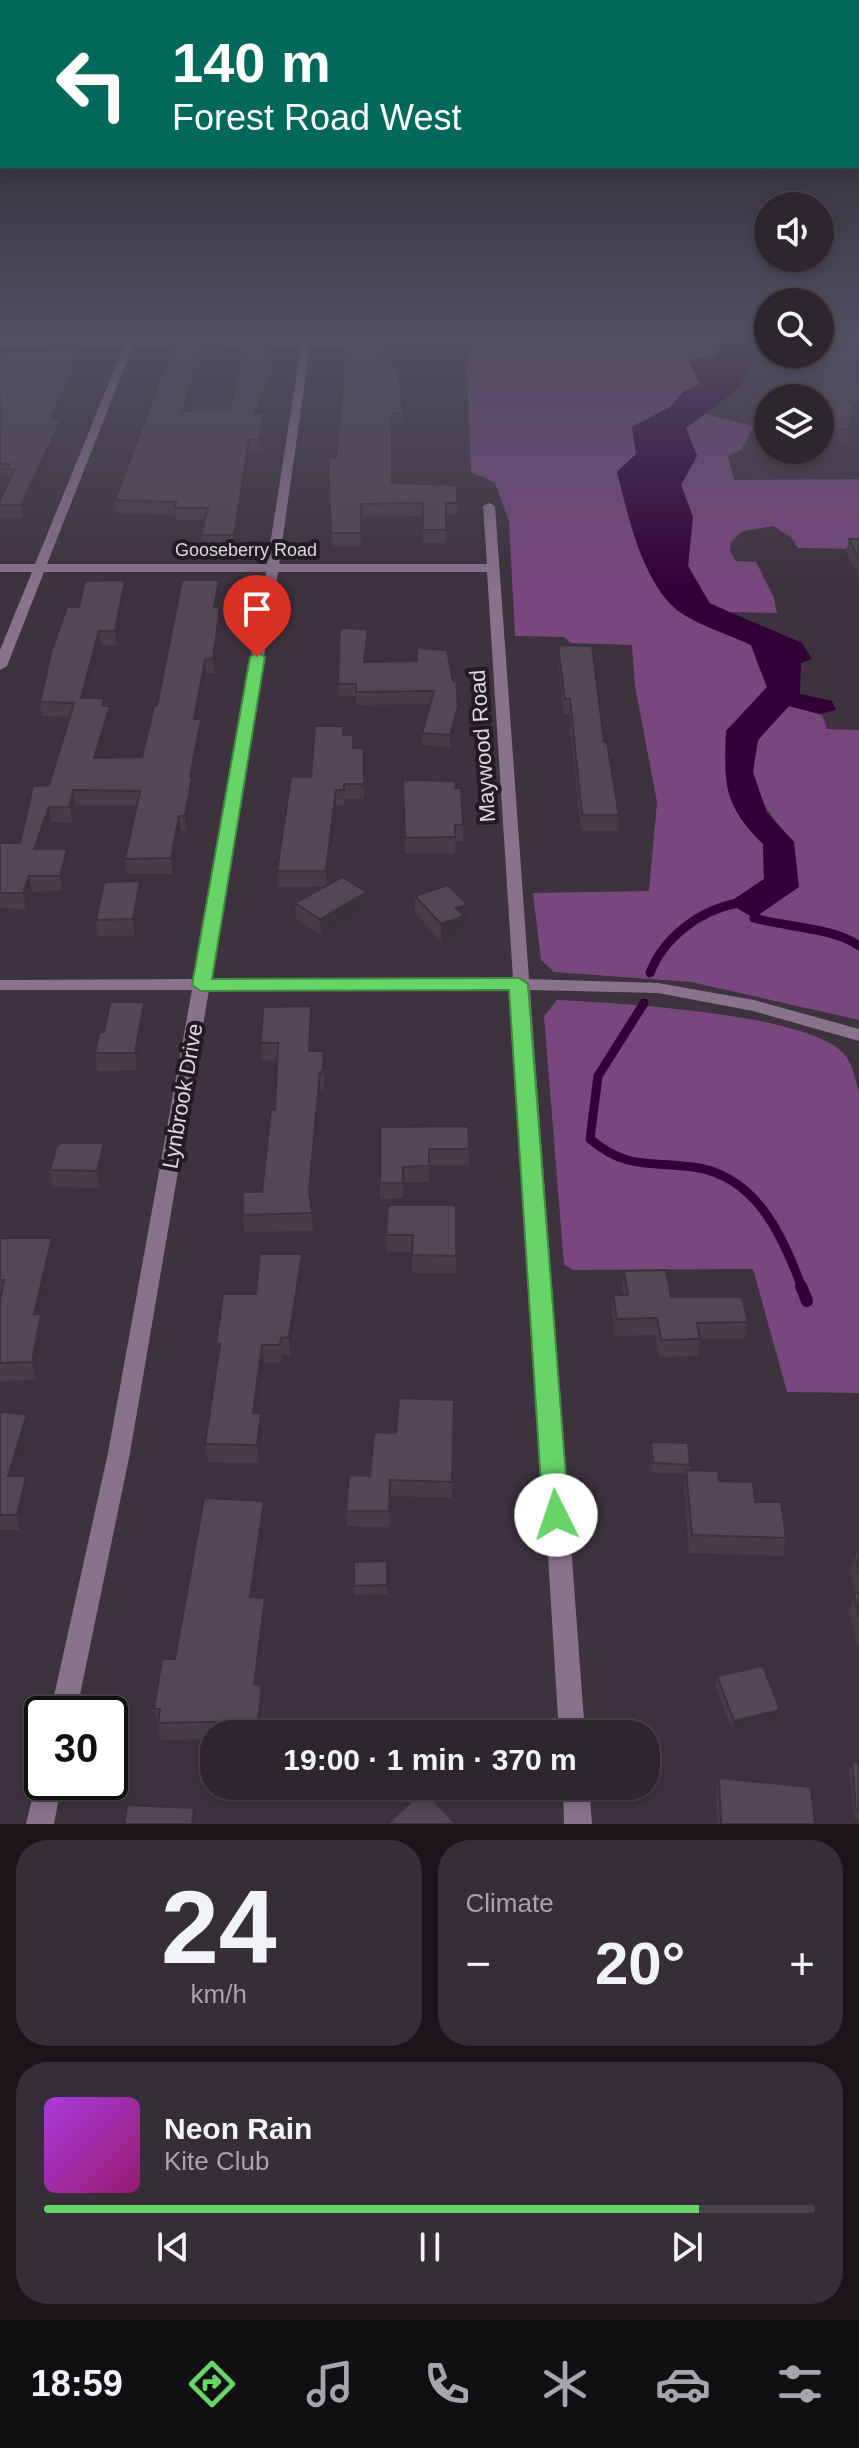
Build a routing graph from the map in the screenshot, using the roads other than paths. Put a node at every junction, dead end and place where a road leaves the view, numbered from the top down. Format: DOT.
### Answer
graph roads {
  1 [pos="100,419"];
  2 [pos="294,419"];
  3 [pos="489,506"];
  4 [pos="273,567"];
  5 [pos="0,568"];
  6 [pos="40,568"];
  7 [pos="491,568"];
  8 [pos="0,666"];
  9 [pos="519,984"];
  10 [pos="0,985"];
  11 [pos="201,985"];
  12 [pos="859,1035"];
  13 [pos="67,1696"];
  14 [pos="571,1720"];
  15 [pos="45,1800"];
  16 [pos="577,1800"];
  17 [pos="40,1824"];
  18 [pos="578,1824"];
  1 -- 6 [label="street"];
  2 -- 4 [label="street, Lynbrook Drive"];
  3 -- 7 [label="street, Maywood Road"];
  4 -- 6 [label="street, Gooseberry Road"];
  4 -- 7 [label="street, Gooseberry Road"];
  4 -- 11 [label="street, Lynbrook Drive"];
  5 -- 6 [label="street, Gooseberry Road"];
  6 -- 8 [label="street"];
  7 -- 9 [label="street, Maywood Road"];
  9 -- 11 [label="street"];
  9 -- 12 [label="street"];
  9 -- 14 [label="street, Maywood Road"];
  10 -- 11 [label="street"];
  11 -- 13 [label="street, Lynbrook Drive"];
  15 -- 17 [label="street"];
  16 -- 18 [label="street"];
}
